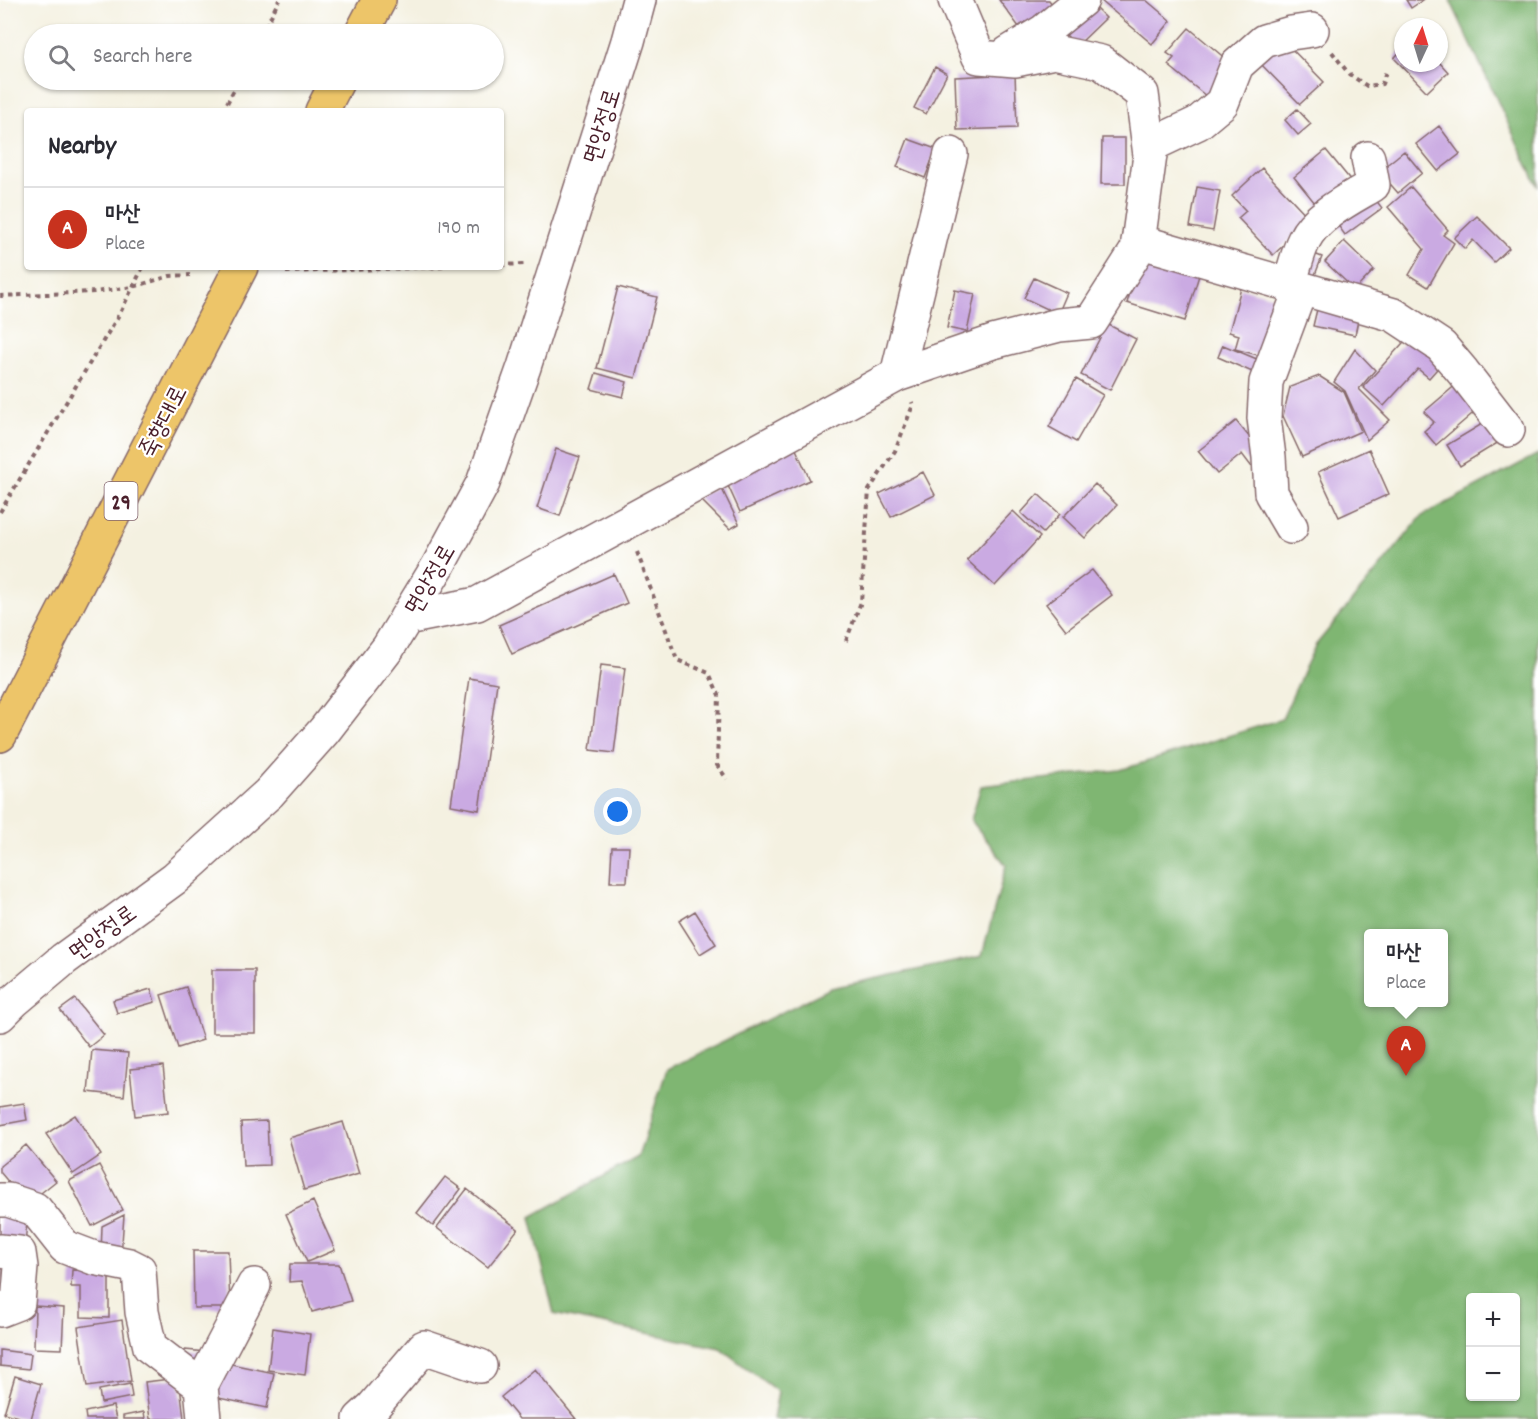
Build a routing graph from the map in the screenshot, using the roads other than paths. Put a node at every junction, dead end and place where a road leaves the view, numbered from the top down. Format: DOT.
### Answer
graph roads {
  1 [pos="379,0"];
  2 [pos="639,0"];
  3 [pos="955,0"];
  4 [pos="1082,0"];
  5 [pos="366,24"];
  6 [pos="1312,30"];
  7 [pos="999,59"];
  8 [pos="333,90"];
  9 [pos="324,108"];
  10 [pos="1149,146"];
  11 [pos="951,154"];
  12 [pos="1368,158"];
  13 [pos="1138,241"];
  14 [pos="239,270"];
  15 [pos="1295,286"];
  16 [pos="897,375"];
  17 [pos="1508,430"];
  18 [pos="1291,527"];
  19 [pos="406,618"];
  20 [pos="0,735"];
  21 [pos="0,1016"];
  22 [pos="0,1200"];
  23 [pos="0,1251"];
  24 [pos="254,1285"];
  25 [pos="0,1310"];
  26 [pos="480,1366"];
  27 [pos="201,1386"];
  28 [pos="204,1419"];
  29 [pos="360,1419"];
  1 -- 5 [label="main road"];
  2 -- 19 [label="street, 면앙정로"];
  3 -- 7 [label="street"];
  4 -- 7 [label="street"];
  6 -- 10 [label="street"];
  7 -- 10 [label="street"];
  8 -- 9 [label="main road"];
  10 -- 13 [label="street"];
  11 -- 16 [label="street"];
  12 -- 15 [label="street"];
  13 -- 15 [label="street"];
  13 -- 16 [label="street"];
  14 -- 20 [label="main road, 죽향대로 / 29"];
  15 -- 17 [label="street"];
  15 -- 18 [label="street"];
  16 -- 19 [label="street"];
  19 -- 21 [label="street, 면앙정로"];
  22 -- 27 [label="street"];
  23 -- 25 [label="street"];
  24 -- 27 [label="street"];
  26 -- 29 [label="street"];
  27 -- 28 [label="street"];
}
